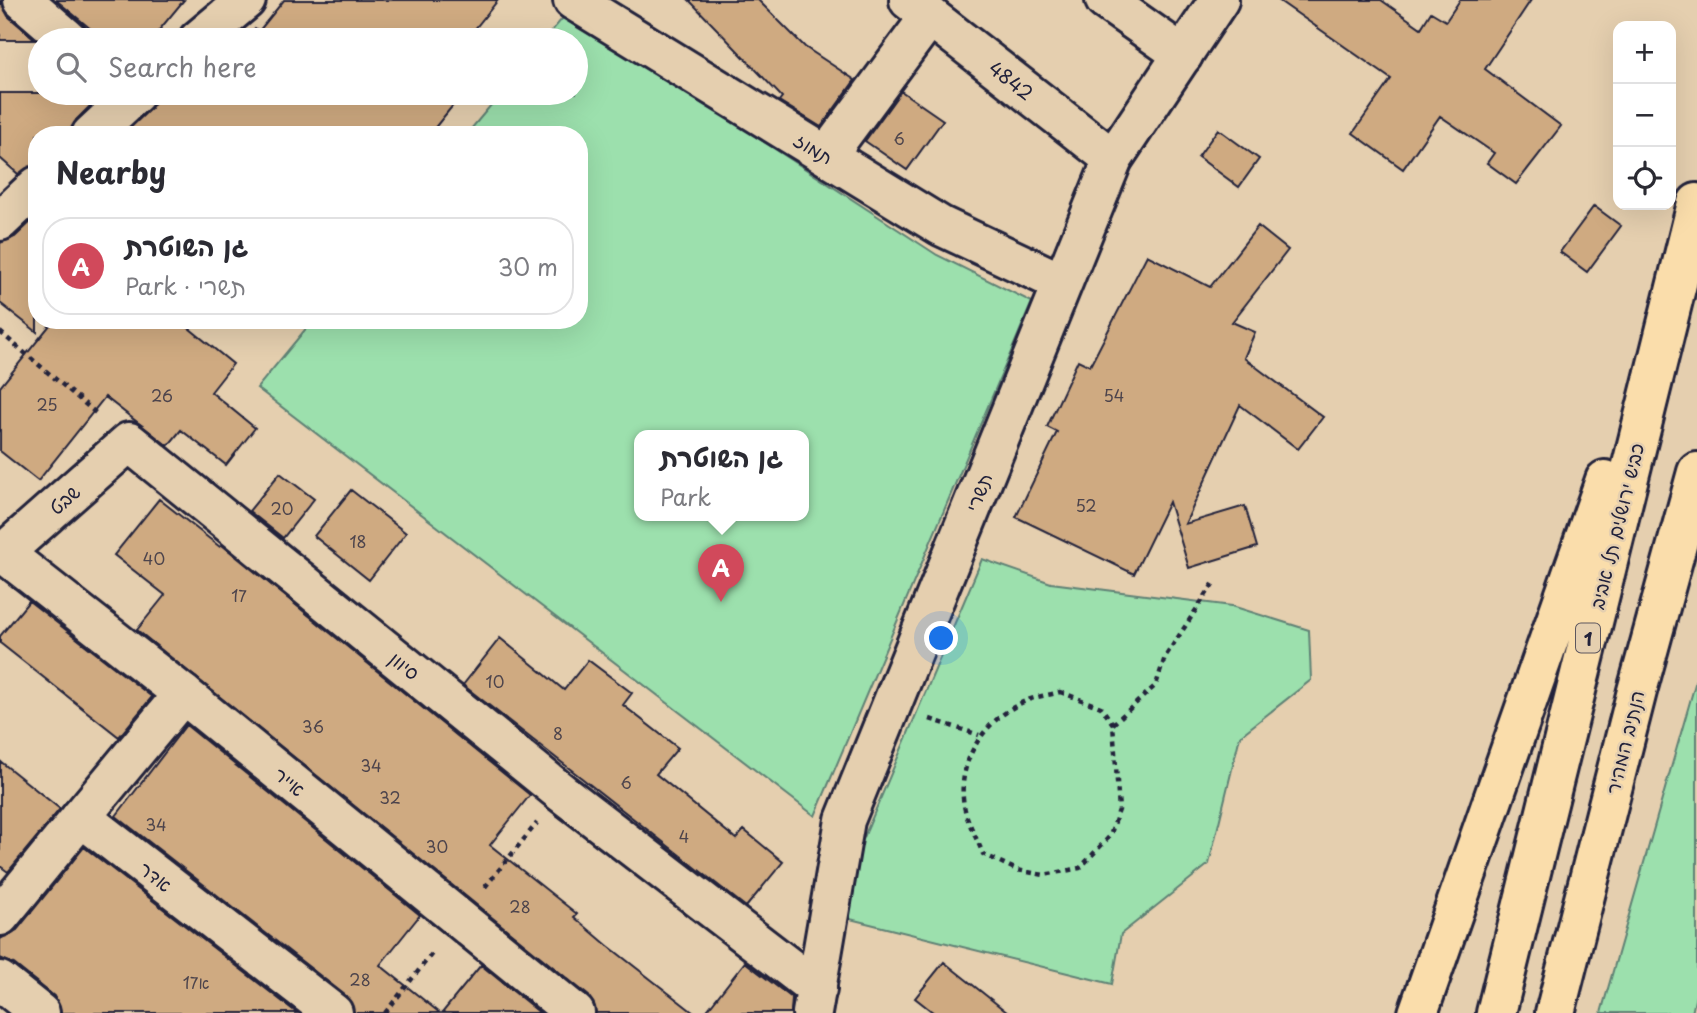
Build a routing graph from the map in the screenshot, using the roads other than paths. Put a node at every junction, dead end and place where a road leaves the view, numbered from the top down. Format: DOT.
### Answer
graph roads {
  1 [pos="23,0"];
  2 [pos="246,0"];
  3 [pos="573,0"];
  4 [pos="1105,0"];
  5 [pos="1219,0"];
  6 [pos="920,8"];
  7 [pos="55,28"];
  8 [pos="212,28"];
  9 [pos="1183,55"];
  10 [pos="121,105"];
  11 [pos="100,126"];
  12 [pos="827,155"];
  13 [pos="1113,159"];
  14 [pos="28,195"];
  15 [pos="1697,203"];
  16 [pos="0,221"];
  17 [pos="1681,263"];
  18 [pos="1062,283"];
  19 [pos="130,442"];
  20 [pos="1697,472"];
  21 [pos="1,554"];
  22 [pos="183,694"];
  23 [pos="81,817"];
  24 [pos="0,916"];
  25 [pos="0,981"];
  26 [pos="815,1001"];
  27 [pos="40,1013"];
  28 [pos="333,1013"];
  29 [pos="575,1013"];
  30 [pos="1418,1013"];
  31 [pos="1496,1013"];
  32 [pos="1555,1013"];
  1 -- 7 [label="street"];
  2 -- 8 [label="street"];
  3 -- 12 [label="street, תמוז"];
  4 -- 9 [label="street"];
  5 -- 9 [label="street, תשרי"];
  6 -- 12 [label="street"];
  6 -- 13 [label="street, 4842"];
  9 -- 13 [label="street, תשרי"];
  10 -- 11 [label="street"];
  12 -- 18 [label="street, תמוז"];
  13 -- 18 [label="street, תשרי"];
  14 -- 16 [label="street"];
  15 -- 17 [label="highway, כביש ירושלים תל אביב / 1"];
  17 -- 30 [label="highway"];
  17 -- 31 [label="highway, כביש ירושלים תל אביב / 1"];
  18 -- 26 [label="street, תשרי"];
  19 -- 21 [label="street, שבט"];
  19 -- 26 [label="street, סיוון"];
  20 -- 32 [label="highway, הנתיב המהיר"];
  21 -- 22 [label="street, אייר"];
  22 -- 23 [label="street"];
  22 -- 29 [label="street, אייר"];
  23 -- 24 [label="street"];
  23 -- 28 [label="street, אדר"];
  25 -- 27 [label="street"];
}
